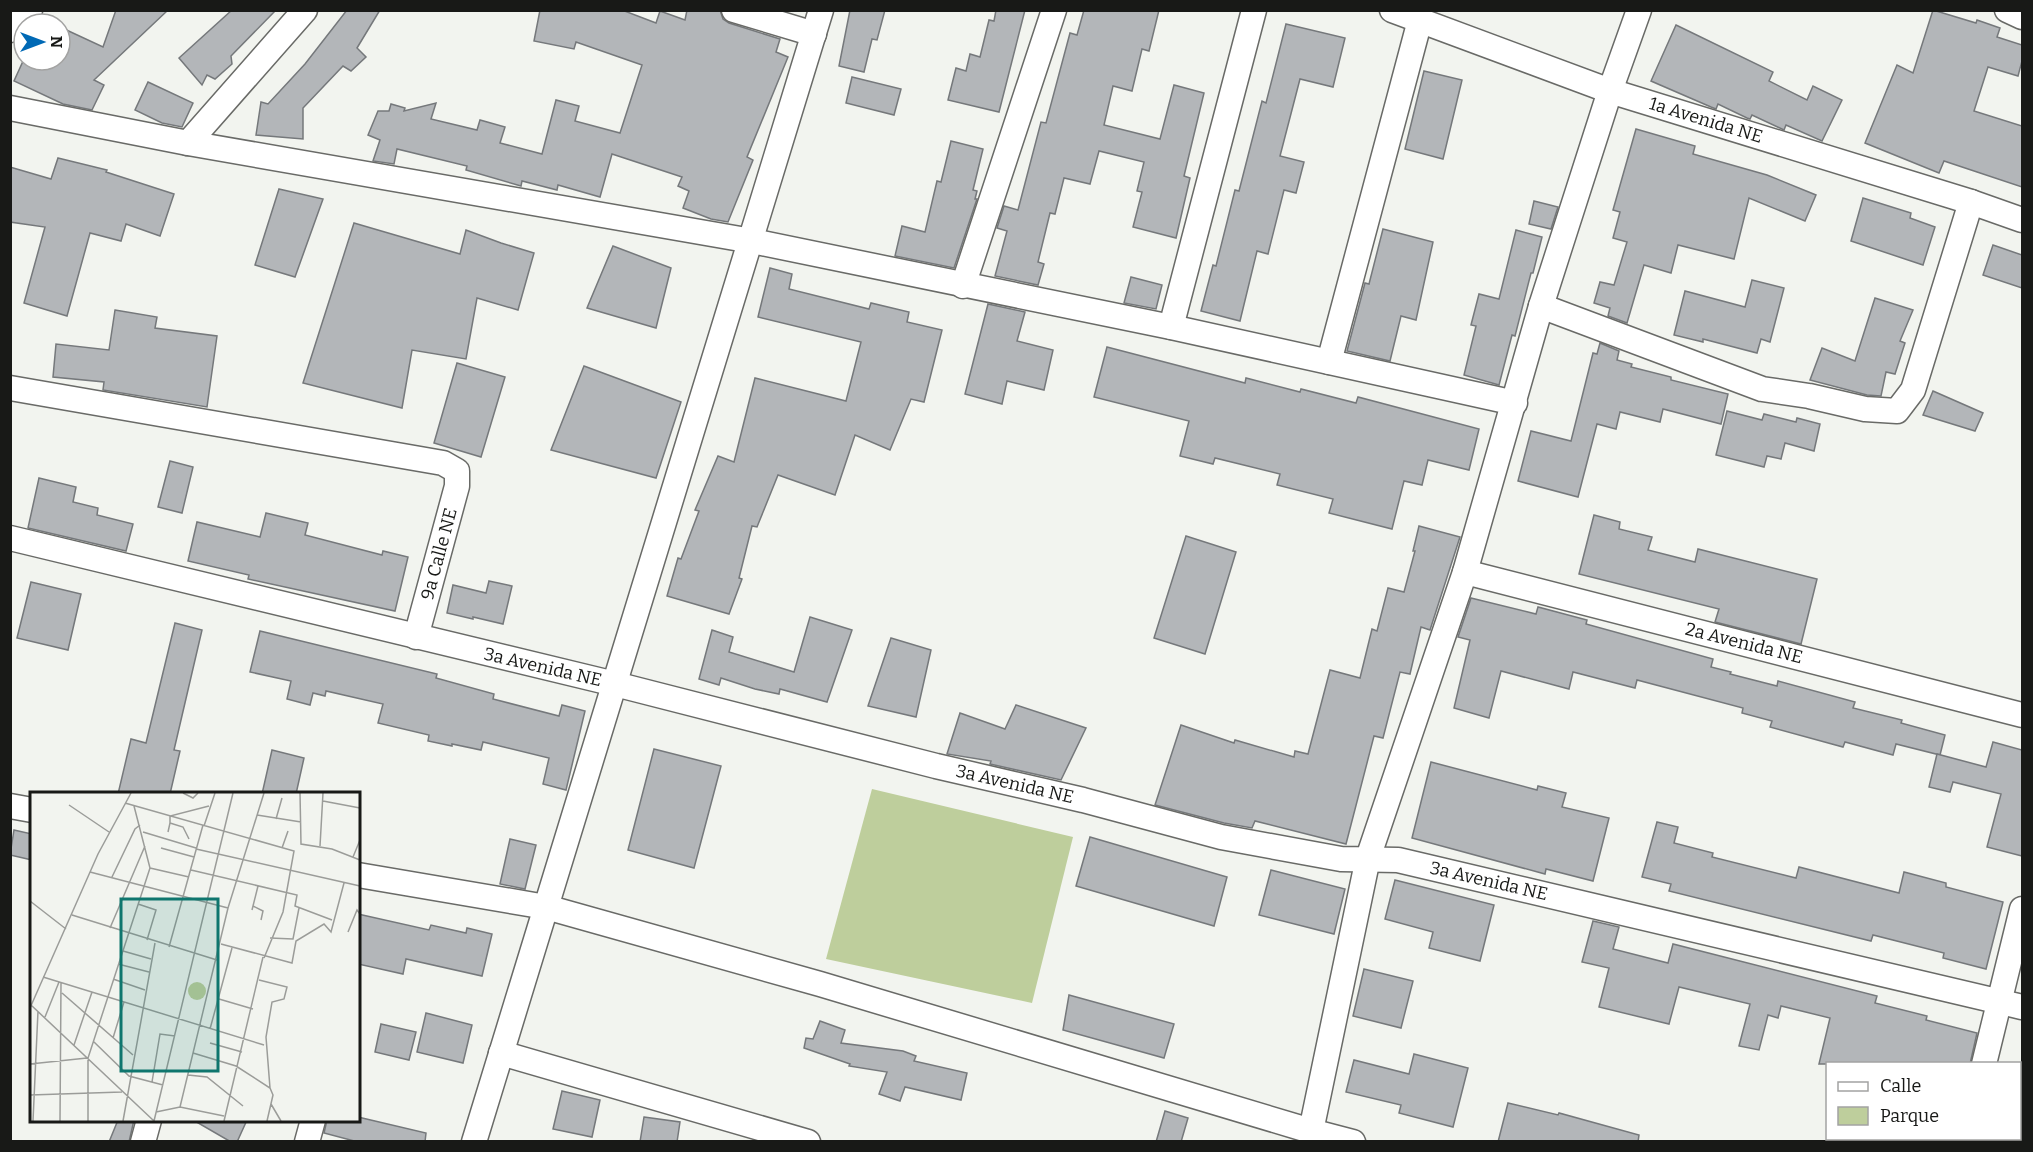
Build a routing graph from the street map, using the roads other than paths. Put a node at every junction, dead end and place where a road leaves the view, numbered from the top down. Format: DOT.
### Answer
graph roads {
  1 [pos="30,10"];
  2 [pos="305,10"];
  3 [pos="734,10"];
  4 [pos="821,10"];
  5 [pos="1054,10"];
  6 [pos="1254,10"];
  7 [pos="1392,10"];
  8 [pos="1639,10"];
  9 [pos="2007,10"];
  10 [pos="2022,17"];
  11 [pos="1420,20"];
  12 [pos="10,30"];
  13 [pos="813,34"];
  14 [pos="1610,91"];
  15 [pos="10,108"];
  16 [pos="189,143"];
  17 [pos="1971,202"];
  18 [pos="2022,220"];
  19 [pos="752,241"];
  20 [pos="963,286"];
  21 [pos="1541,306"];
  22 [pos="1171,327"];
  23 [pos="1329,362"];
  24 [pos="10,388"];
  25 [pos="1515,403"];
  26 [pos="10,538"];
  27 [pos="1465,572"];
  28 [pos="416,637"];
  29 [pos="615,684"];
  30 [pos="2022,715"];
  31 [pos="10,806"];
  32 [pos="30,810"];
  33 [pos="1368,858"];
  34 [pos="360,875"];
  35 [pos="546,907"];
  36 [pos="2022,909"];
  37 [pos="2012,1004"];
  38 [pos="501,1053"];
  39 [pos="1985,1062"];
  40 [pos="148,1122"];
  41 [pos="312,1122"];
  42 [pos="1311,1131"];
  43 [pos="143,1142"];
  44 [pos="307,1142"];
  45 [pos="474,1142"];
  46 [pos="808,1142"];
  47 [pos="1353,1142"];
  1 -- 12 [label="street"];
  2 -- 16 [label="street"];
  3 -- 13 [label="street"];
  4 -- 13 [label="street"];
  5 -- 20 [label="street"];
  6 -- 22 [label="street"];
  7 -- 11 [label="street, 1a Avenida NE"];
  8 -- 14 [label="street"];
  9 -- 10 [label="street"];
  11 -- 14 [label="street, 1a Avenida NE"];
  11 -- 23 [label="street"];
  13 -- 19 [label="street"];
  14 -- 17 [label="street, 1a Avenida NE"];
  14 -- 21 [label="street"];
  15 -- 16 [label="street"];
  16 -- 19 [label="street"];
  17 -- 18 [label="street, 1a Avenida NE"];
  17 -- 21 [label="street"];
  19 -- 20 [label="street"];
  19 -- 29 [label="street"];
  20 -- 22 [label="street"];
  21 -- 25 [label="street"];
  22 -- 23 [label="street"];
  23 -- 25 [label="street"];
  24 -- 28 [label="street, 9a Calle NE"];
  25 -- 27 [label="street"];
  26 -- 28 [label="street, 3a Avenida NE"];
  27 -- 30 [label="street, 2a Avenida NE"];
  27 -- 33 [label="street"];
  28 -- 29 [label="street, 3a Avenida NE"];
  29 -- 33 [label="street, 3a Avenida NE"];
  29 -- 35 [label="street"];
  31 -- 32 [label="street"];
  33 -- 37 [label="street, 3a Avenida NE"];
  33 -- 42 [label="street"];
  34 -- 35 [label="street"];
  35 -- 38 [label="street"];
  35 -- 42 [label="street"];
  36 -- 37 [label="street"];
  37 -- 39 [label="street"];
  38 -- 45 [label="street"];
  38 -- 46 [label="street"];
  40 -- 43 [label="street"];
  41 -- 44 [label="street"];
  42 -- 47 [label="street"];
}
